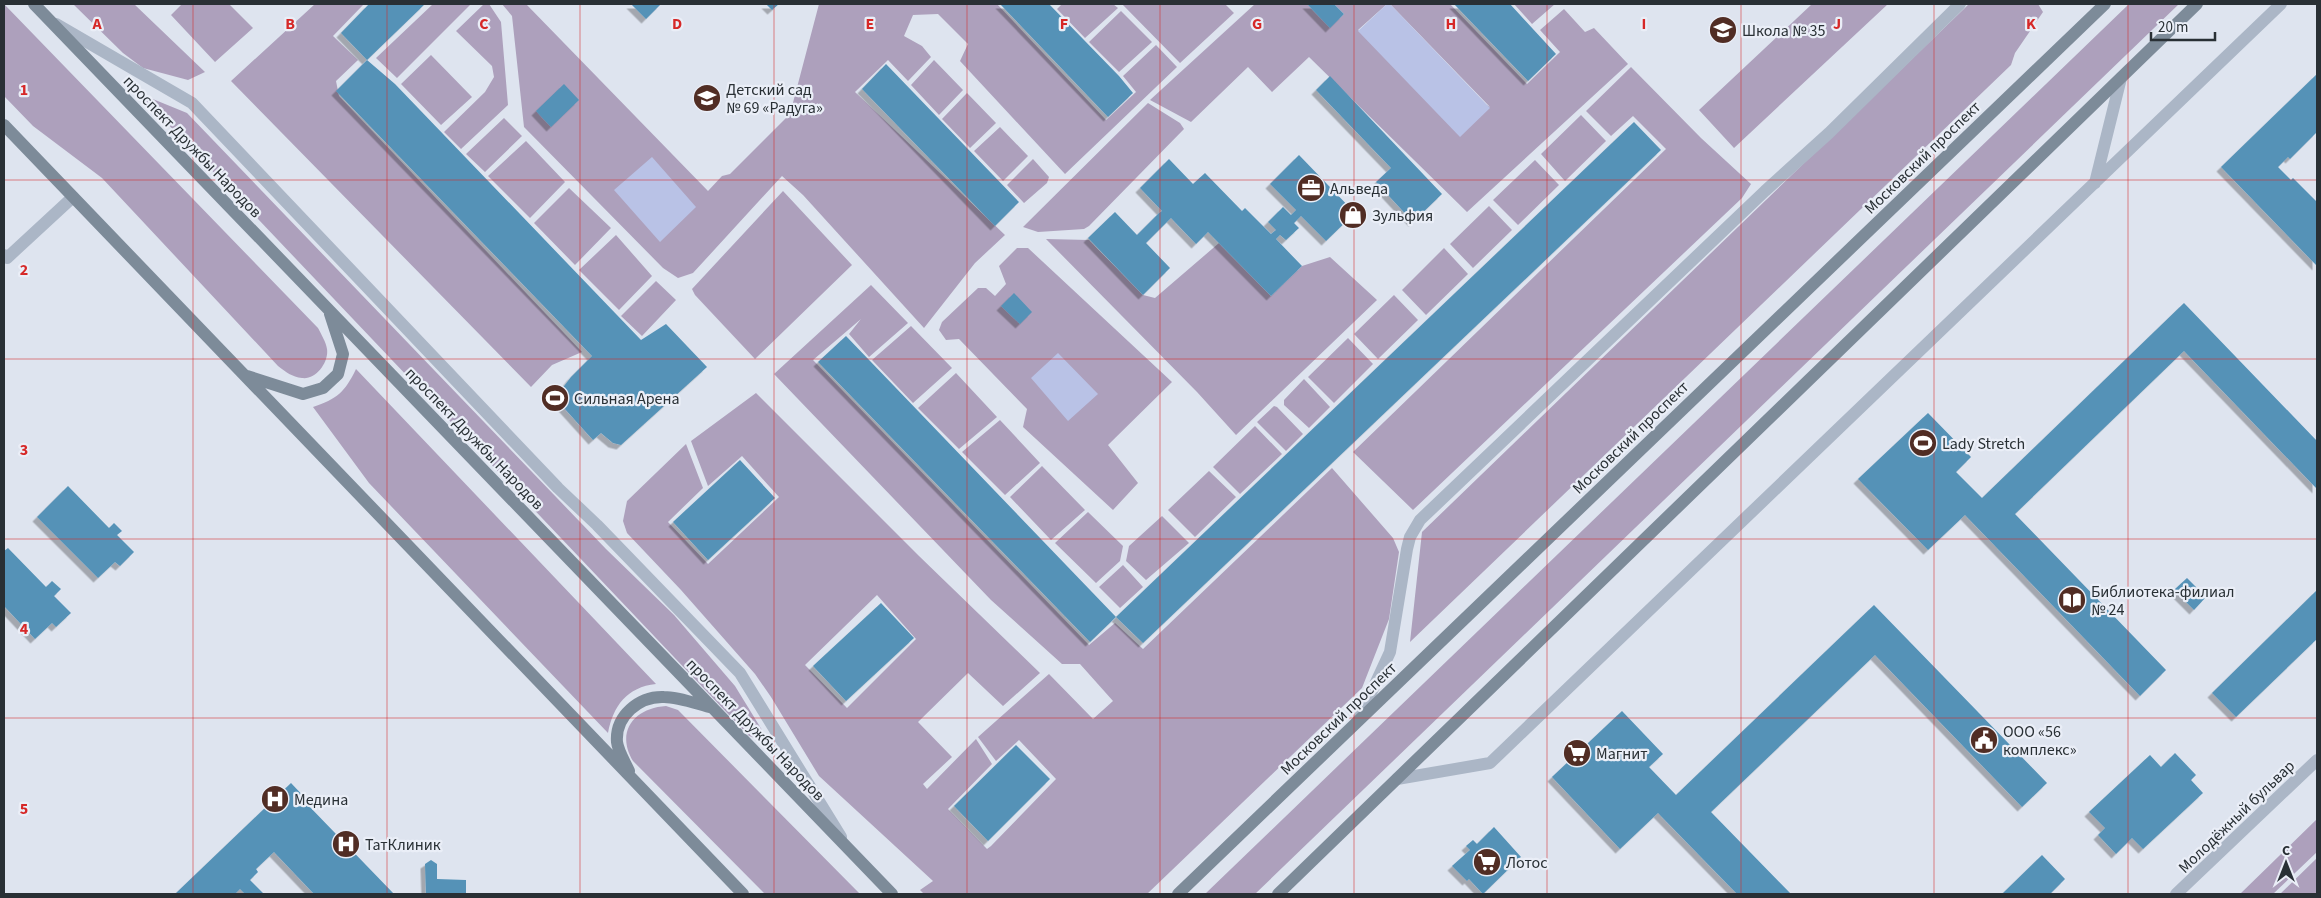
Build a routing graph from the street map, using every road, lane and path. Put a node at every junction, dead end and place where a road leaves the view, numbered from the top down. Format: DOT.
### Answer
graph roads {
  1 [pos="34,4"];
  2 [pos="1960,4"];
  3 [pos="2104,4"];
  4 [pos="2197,4"];
  5 [pos="2281,4"];
  6 [pos="49,20"];
  7 [pos="2121,78"];
  8 [pos="4,125"];
  9 [pos="2095,182"];
  10 [pos="73,197"];
  11 [pos="6,257"];
  12 [pos="329,310"];
  13 [pos="244,376"];
  14 [pos="713,708"];
  15 [pos="1359,720"];
  16 [pos="2317,760"];
  17 [pos="631,778"];
  18 [pos="1397,780"];
  19 [pos="847,848"];
  20 [pos="743,894"];
  21 [pos="892,894"];
  22 [pos="1178,894"];
  23 [pos="1278,894"];
  24 [pos="2176,894"];
  1 -- 6 [label="main road, проспект Дружбы Народов"];
  2 -- 15 [label="street"];
  3 -- 15 [label="main road, Московский проспект"];
  4 -- 7 [label="main road"];
  5 -- 9 [label="street"];
  6 -- 12 [label="main road, проспект Дружбы Народов"];
  6 -- 19 [label="street"];
  7 -- 9 [label="street"];
  7 -- 18 [label="main road"];
  8 -- 10 [label="main road"];
  9 -- 18 [label="street"];
  10 -- 11 [label="street"];
  10 -- 13 [label="main road"];
  12 -- 13 [label="main road"];
  12 -- 14 [label="main road, проспект Дружбы Народов"];
  13 -- 17 [label="main road"];
  14 -- 17 [label="main road"];
  14 -- 19 [label="main road, проспект Дружбы Народов"];
  15 -- 22 [label="main road, Московский проспект"];
  16 -- 24 [label="street, Молодёжный бульвар"];
  17 -- 20 [label="main road"];
  18 -- 23 [label="main road"];
  19 -- 21 [label="main road, проспект Дружбы Народов"];
}
